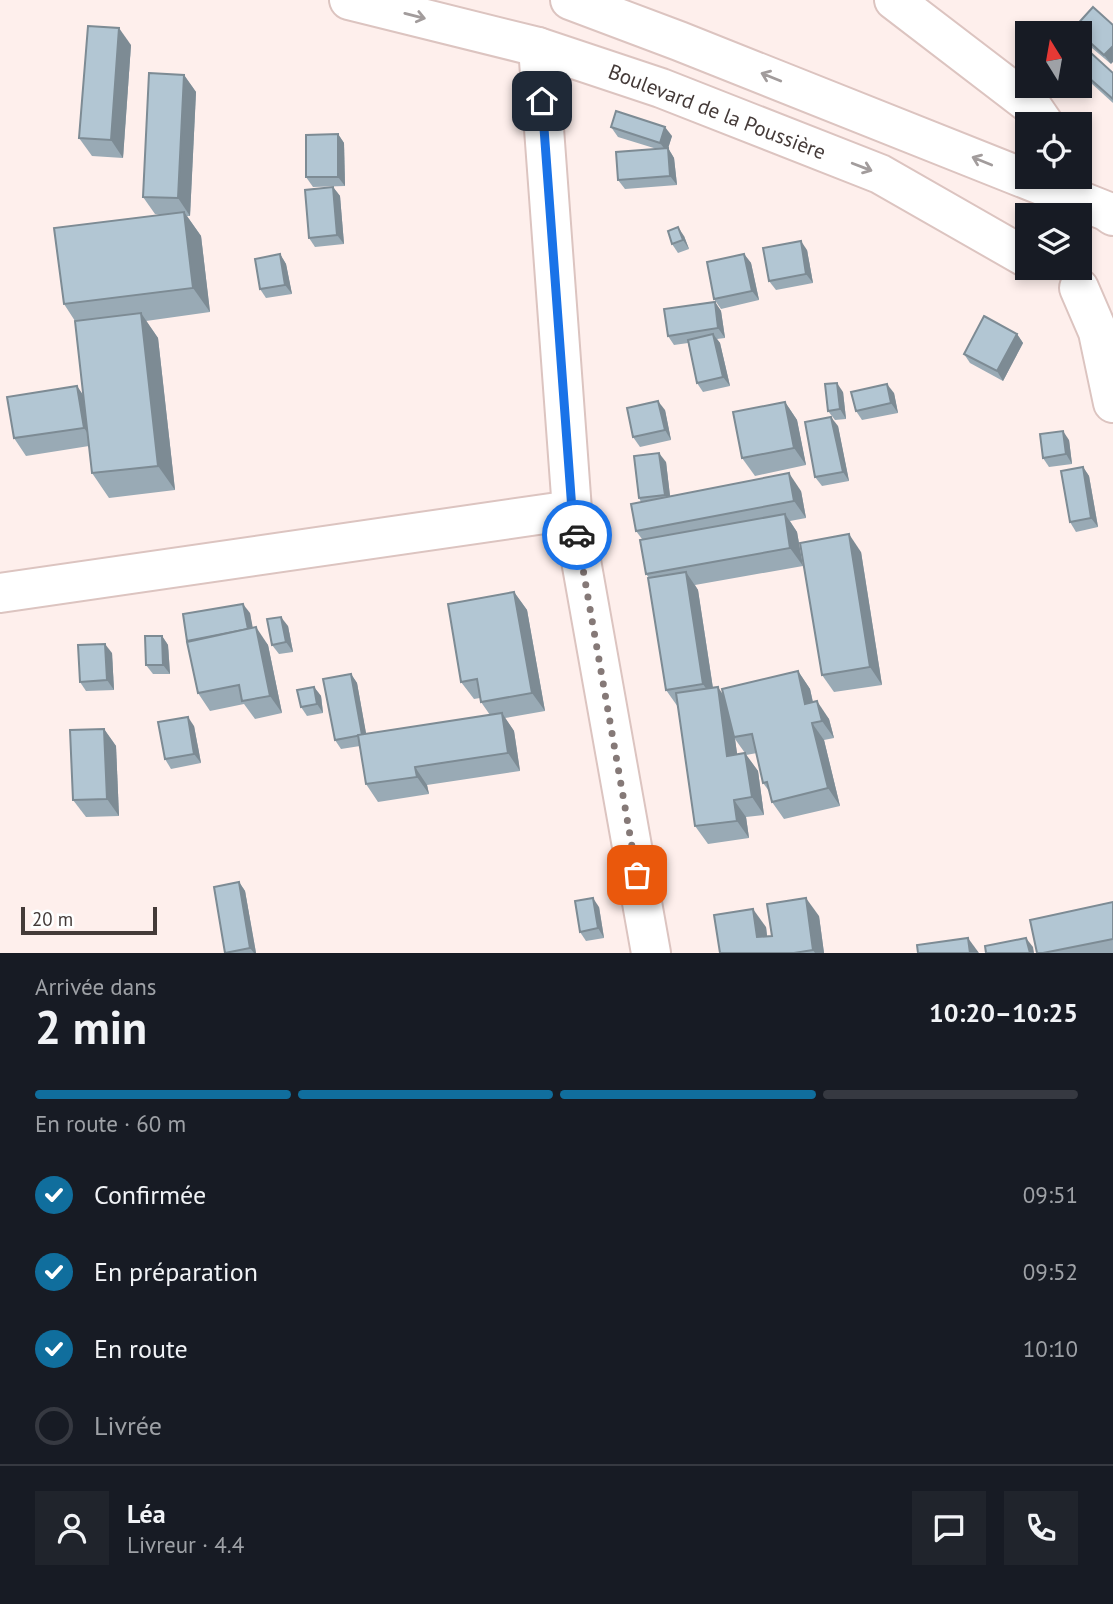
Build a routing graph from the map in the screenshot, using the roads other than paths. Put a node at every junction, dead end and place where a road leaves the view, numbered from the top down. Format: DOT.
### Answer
graph roads {
  1 [pos="349,0"];
  2 [pos="570,0"];
  3 [pos="894,0"];
  4 [pos="538,47"];
  5 [pos="1036,112"];
  6 [pos="1091,189"];
  7 [pos="1109,213"];
  8 [pos="1015,251"];
  9 [pos="1070,280"];
  10 [pos="1096,292"];
  11 [pos="1113,403"];
  12 [pos="572,510"];
  13 [pos="0,593"];
  14 [pos="651,953"];
  1 -- 4 [label="street, Boulevard de la Poussière, one-way"];
  7 -- 2 [label="street, one-way"];
  3 -- 5 [label="street"];
  4 -- 8 [label="street, Boulevard de la Poussière, one-way"];
  4 -- 12 [label="street"];
  6 -- 7 [label="street"];
  9 -- 10 [label="street"];
  10 -- 11 [label="street"];
  12 -- 13 [label="street"];
  12 -- 14 [label="street"];
}
